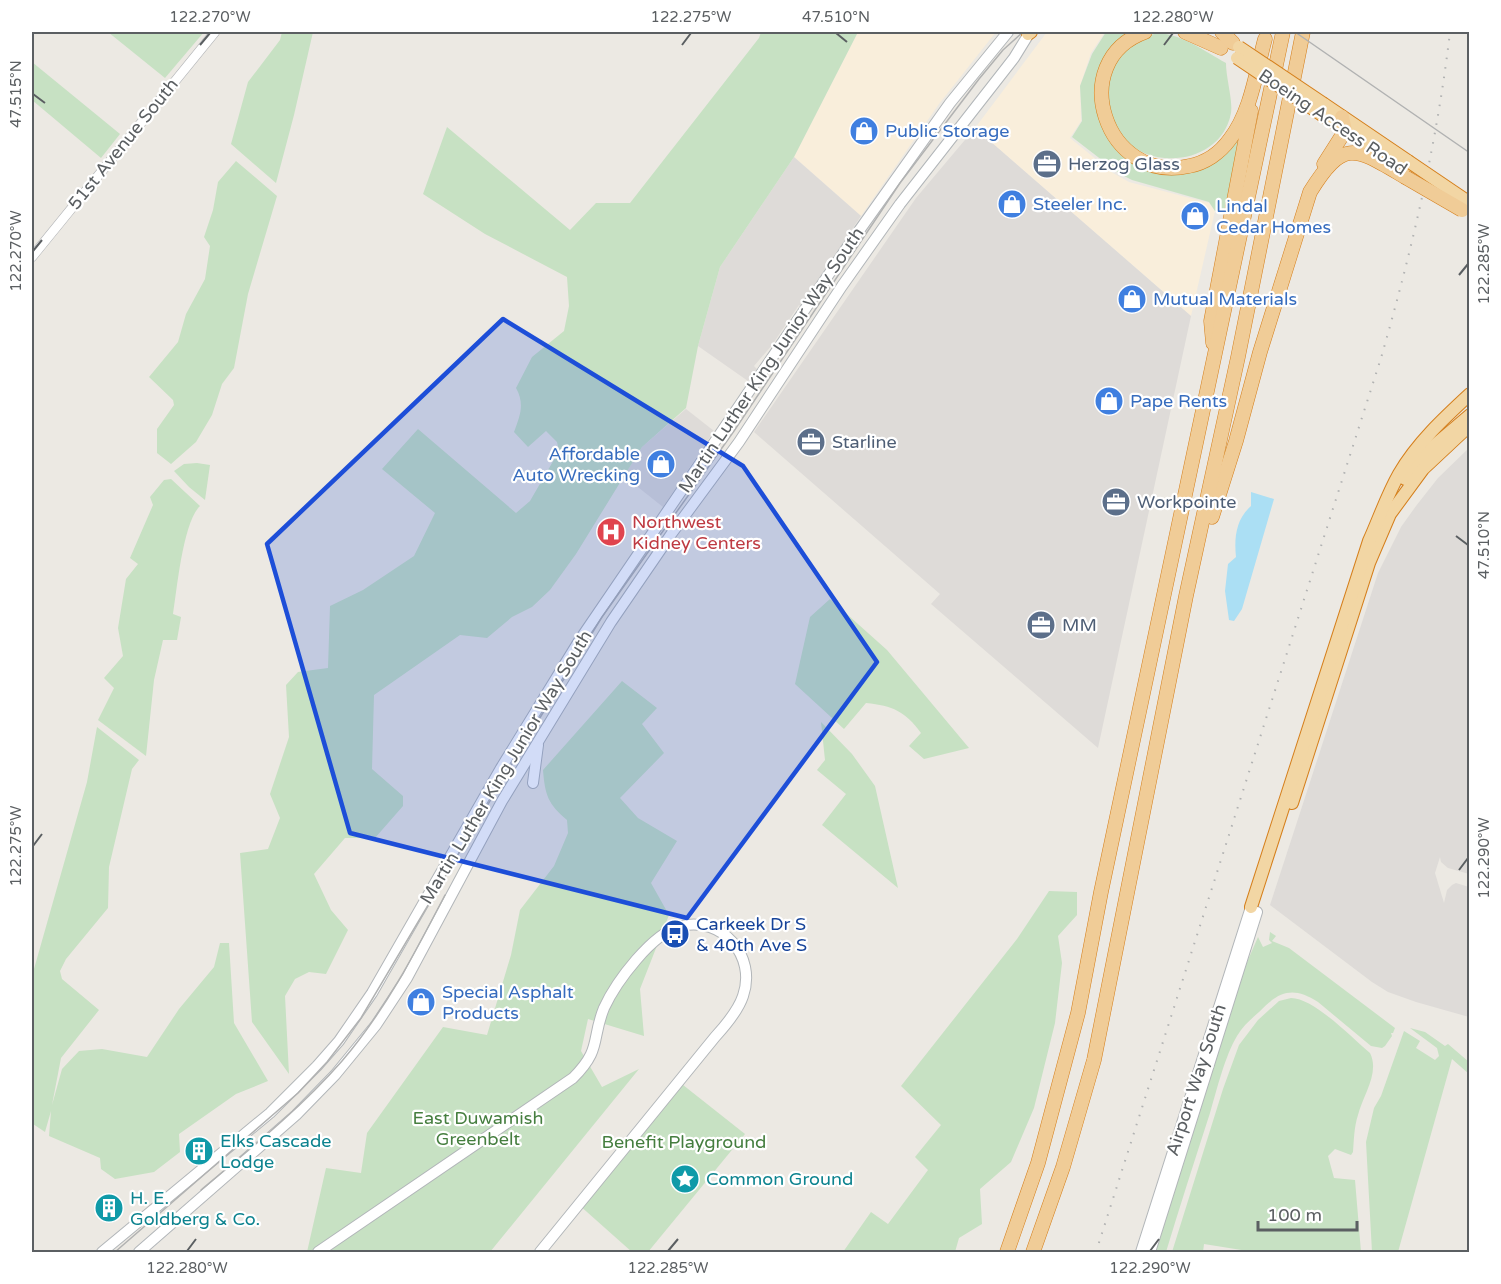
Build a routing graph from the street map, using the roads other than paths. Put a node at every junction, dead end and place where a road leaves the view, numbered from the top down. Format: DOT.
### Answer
graph roads {
  1 [pos="215,32"];
  2 [pos="1008,32"];
  3 [pos="1030,32"];
  4 [pos="1145,32"];
  5 [pos="1185,32"];
  6 [pos="1196,32"];
  7 [pos="1215,32"];
  8 [pos="1222,32"];
  9 [pos="1283,32"];
  10 [pos="1303,32"];
  11 [pos="1266,35"];
  12 [pos="1233,49"];
  13 [pos="1343,124"];
  14 [pos="1406,170"];
  15 [pos="1320,177"];
  16 [pos="1467,209"];
  17 [pos="32,257"];
  18 [pos="1214,354"];
  19 [pos="1470,394"];
  20 [pos="1470,415"];
  21 [pos="1470,425"];
  22 [pos="1383,509"];
  23 [pos="1186,596"];
  24 [pos="540,738"];
  25 [pos="533,783"];
  26 [pos="1254,909"];
  27 [pos="102,1252"];
  28 [pos="139,1252"];
  29 [pos="318,1252"];
  30 [pos="540,1252"];
  31 [pos="1007,1252"];
  32 [pos="1033,1252"];
  33 [pos="1141,1252"];
  34 [pos="1150,1252"];
  1 -- 17 [label="street, 51st Avenue South"];
  2 -- 27 [label="main road, Martin Luther King Junior Way South"];
  3 -- 24 [label="main road, Martin Luther King Junior Way South"];
  4 -- 11 [label="highway"];
  5 -- 12 [label="highway"];
  6 -- 12 [label="highway, Boeing Access Road"];
  7 -- 12 [label="highway, Boeing Access Road"];
  8 -- 12 [label="highway"];
  9 -- 18 [label="highway"];
  10 -- 23 [label="highway"];
  11 -- 18 [label="highway"];
  12 -- 13 [label="highway, Boeing Access Road, bridge"];
  13 -- 14 [label="highway, Boeing Access Road"];
  13 -- 15 [label="highway"];
  14 -- 15 [label="highway"];
  14 -- 16 [label="highway, bridge"];
  15 -- 23 [label="highway"];
  18 -- 31 [label="highway"];
  19 -- 22 [label="highway"];
  20 -- 22 [label="highway"];
  21 -- 26 [label="highway"];
  22 -- 26 [label="highway"];
  23 -- 32 [label="highway"];
  24 -- 25 [label="main road"];
  24 -- 28 [label="main road, Martin Luther King Junior Way South"];
  26 -- 33 [label="main road, Airport Way South"];
  26 -- 34 [label="main road, Airport Way South"];
  29 -- 30 [label="main road"];
}
